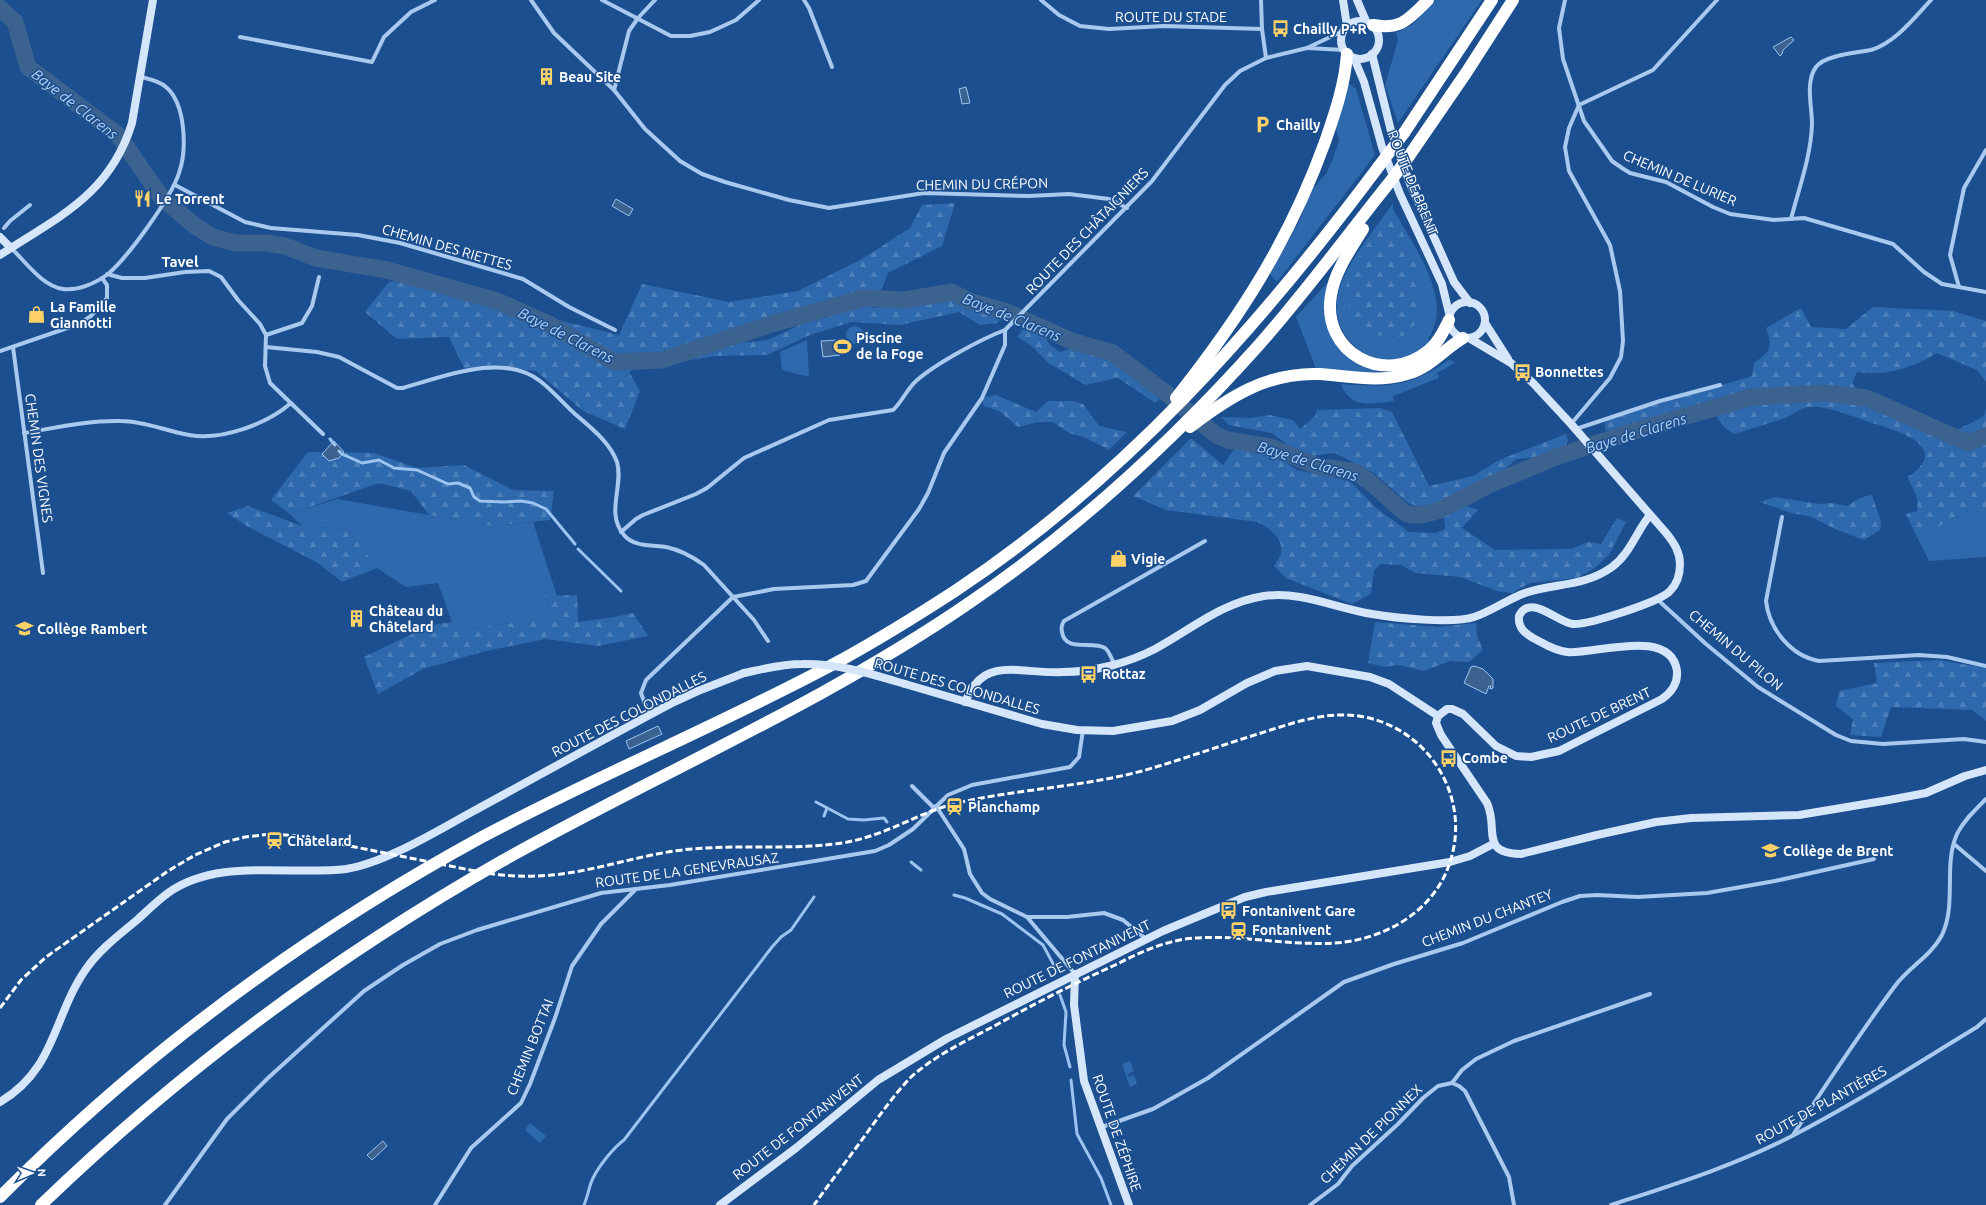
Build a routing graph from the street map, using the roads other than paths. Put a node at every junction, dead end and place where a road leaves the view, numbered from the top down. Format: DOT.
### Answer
graph roads {
  1 [pos="153,0"];
  2 [pos="435,0"];
  3 [pos="531,0"];
  4 [pos="602,0"];
  5 [pos="655,0"];
  6 [pos="759,0"];
  7 [pos="804,0"];
  8 [pos="1041,0"];
  9 [pos="1261,0"];
  10 [pos="1343,0"];
  11 [pos="1357,0"];
  12 [pos="1428,0"];
  13 [pos="1492,0"];
  14 [pos="1513,0"];
  15 [pos="1565,0"];
  16 [pos="1718,0"];
  17 [pos="1931,0"];
  18 [pos="638,18"];
  19 [pos="1369,23"];
  20 [pos="1345,28"];
  21 [pos="1262,29"];
  22 [pos="240,37"];
  23 [pos="1307,48"];
  24 [pos="1348,54"];
  25 [pos="1372,54"];
  26 [pos="1266,58"];
  27 [pos="832,67"];
  28 [pos="141,77"];
  29 [pos="614,90"];
  30 [pos="1579,105"];
  31 [pos="1986,150"];
  32 [pos="1389,184"];
  33 [pos="174,185"];
  34 [pos="30,205"];
  35 [pos="1127,208"];
  36 [pos="1791,218"];
  37 [pos="4,228"];
  38 [pos="0,237"];
  39 [pos="11,248"];
  40 [pos="0,255"];
  41 [pos="107,274"];
  42 [pos="319,277"];
  43 [pos="102,278"];
  44 [pos="1959,287"];
  45 [pos="1986,292"];
  46 [pos="1470,303"];
  47 [pos="1450,318"];
  48 [pos="1485,323"];
  49 [pos="615,330"];
  50 [pos="1005,330"];
  51 [pos="266,335"];
  52 [pos="1466,338"];
  53 [pos="13,346"];
  54 [pos="266,347"];
  55 [pos="0,350"];
  56 [pos="1511,362"];
  57 [pos="1720,385"];
  58 [pos="291,403"];
  59 [pos="1573,426"];
  60 [pos="24,433"];
  61 [pos="323,434"];
  62 [pos="1143,440"];
  63 [pos="1152,455"];
  64 [pos="1650,515"];
  65 [pos="1782,517"];
  66 [pos="621,532"];
  67 [pos="1206,541"];
  68 [pos="42,573"];
  69 [pos="733,597"];
  70 [pos="1658,600"];
  71 [pos="768,640"];
  72 [pos="1114,664"];
  73 [pos="1986,666"];
  74 [pos="965,702"];
  75 [pos="650,716"];
  76 [pos="1438,716"];
  77 [pos="1083,730"];
  78 [pos="1986,742"];
  79 [pos="1986,770"];
  80 [pos="912,786"];
  81 [pos="1986,798"];
  82 [pos="935,807"];
  83 [pos="1493,844"];
  84 [pos="1954,844"];
  85 [pos="1874,859"];
  86 [pos="1986,871"];
  87 [pos="635,890"];
  88 [pos="1027,917"];
  89 [pos="1146,939"];
  90 [pos="1075,974"];
  91 [pos="1650,994"];
  92 [pos="1986,1019"];
  93 [pos="1452,1083"];
  94 [pos="0,1102"];
  95 [pos="1102,1128"];
  96 [pos="1792,1136"];
  97 [pos="0,1197"];
  98 [pos="41,1205"];
  99 [pos="164,1205"];
  100 [pos="435,1205"];
  101 [pos="720,1205"];
  102 [pos="1129,1205"];
  103 [pos="1310,1205"];
  104 [pos="1514,1205"];
  105 [pos="1611,1205"];
  1 -- 28 [label="street"];
  2 -- 22 [label="street"];
  3 -- 29 [label="street, CHEMIN DU CRÉPON"];
  4 -- 18 [label="street"];
  5 -- 18 [label="street"];
  6 -- 18 [label="street"];
  7 -- 27 [label="street"];
  8 -- 21 [label="street, ROUTE DU STADE"];
  9 -- 21 [label="street"];
  10 -- 20 [label="street"];
  11 -- 19 [label="street"];
  12 -- 19 [label="highway"];
  13 -- 62 [label="highway, bridge"];
  14 -- 32 [label="highway, bridge"];
  15 -- 30 [label="street, CHEMIN DE LURIER"];
  16 -- 30 [label="street"];
  17 -- 36 [label="street"];
  18 -- 29 [label="street"];
  19 -- 20 [label="street"];
  19 -- 25 [label="street"];
  20 -- 23 [label="street, ROUTE DES CHÂTAIGNIERS"];
  20 -- 24 [label="street"];
  21 -- 26 [label="street"];
  23 -- 24 [label="street, ROUTE DES CHÂTAIGNIERS"];
  23 -- 26 [label="street, ROUTE DES CHÂTAIGNIERS"];
  24 -- 25 [label="street"];
  24 -- 47 [label="street, ROUTE DE BRENT"];
  24 -- 62 [label="highway"];
  25 -- 46 [label="street, ROUTE DE BRENT"];
  26 -- 35 [label="street, ROUTE DES CHÂTAIGNIERS"];
  28 -- 33 [label="street"];
  28 -- 39 [label="street"];
  29 -- 35 [label="street, CHEMIN DU CRÉPON"];
  30 -- 36 [label="street, CHEMIN DE LURIER"];
  30 -- 59 [label="street"];
  31 -- 44 [label="street"];
  32 -- 47 [label="highway"];
  32 -- 63 [label="highway"];
  33 -- 41 [label="street"];
  33 -- 49 [label="street, CHEMIN DES RIETTES"];
  34 -- 37 [label="street"];
  35 -- 50 [label="street, ROUTE DES CHÂTAIGNIERS"];
  36 -- 44 [label="street, CHEMIN DE LURIER"];
  38 -- 39 [label="street"];
  39 -- 40 [label="street"];
  39 -- 43 [label="street"];
  41 -- 43 [label="street"];
  41 -- 51 [label="street"];
  42 -- 51 [label="street"];
  43 -- 53 [label="street"];
  44 -- 45 [label="street, CHEMIN DE LURIER"];
  46 -- 47 [label="street"];
  46 -- 48 [label="street"];
  47 -- 52 [label="street"];
  48 -- 52 [label="street"];
  48 -- 56 [label="street, ROUTE DE BRENT"];
  50 -- 66 [label="street"];
  50 -- 69 [label="street"];
  51 -- 54 [label="street"];
  52 -- 56 [label="street, ROUTE DE BRENT"];
  52 -- 63 [label="highway"];
  53 -- 55 [label="street"];
  53 -- 60 [label="street, CHEMIN DES VIGNES"];
  54 -- 58 [label="street"];
  54 -- 66 [label="street"];
  56 -- 59 [label="street, ROUTE DE BRENT"];
  57 -- 59 [label="street"];
  58 -- 60 [label="street"];
  58 -- 61 [label="street"];
  59 -- 64 [label="street, ROUTE DE BRENT"];
  60 -- 68 [label="street, CHEMIN DES VIGNES"];
  62 -- 97 [label="highway"];
  63 -- 98 [label="highway"];
  64 -- 70 [label="street, ROUTE DE BRENT"];
  64 -- 72 [label="street"];
  65 -- 73 [label="street"];
  66 -- 69 [label="street"];
  67 -- 72 [label="street"];
  69 -- 71 [label="street"];
  69 -- 75 [label="street"];
  70 -- 76 [label="street, ROUTE DE BRENT"];
  70 -- 78 [label="street, CHEMIN DU PILON"];
  72 -- 74 [label="street"];
  74 -- 75 [label="street, ROUTE DES COLONDALLES, bridge"];
  74 -- 77 [label="street, ROUTE DES COLONDALLES"];
  75 -- 94 [label="street, ROUTE DES COLONDALLES"];
  76 -- 77 [label="street, ROUTE DES COLONDALLES"];
  76 -- 83 [label="street"];
  77 -- 82 [label="street, ROUTE DE LA GENEVRAUSAZ"];
  79 -- 83 [label="street"];
  80 -- 82 [label="street"];
  81 -- 84 [label="street"];
  82 -- 87 [label="street, ROUTE DE LA GENEVRAUSAZ"];
  82 -- 88 [label="street"];
  83 -- 89 [label="street, ROUTE DE FONTANIVENT"];
  84 -- 86 [label="street"];
  84 -- 96 [label="street"];
  85 -- 95 [label="street, CHEMIN DU CHANTEY"];
  87 -- 99 [label="street, ROUTE DE LA GENEVRAUSAZ"];
  87 -- 100 [label="street, CHEMIN BOTTAI"];
  88 -- 89 [label="street"];
  88 -- 90 [label="street"];
  89 -- 90 [label="street, ROUTE DE FONTANIVENT"];
  90 -- 95 [label="street, ROUTE DE ZÉPHIRE"];
  90 -- 101 [label="street, ROUTE DE FONTANIVENT"];
  91 -- 93 [label="street"];
  92 -- 96 [label="street, ROUTE DE PLANTIÈRES"];
  93 -- 103 [label="street, CHEMIN DE PIONNEX"];
  93 -- 104 [label="street"];
  95 -- 102 [label="street, ROUTE DE ZÉPHIRE"];
  96 -- 105 [label="street, ROUTE DE PLANTIÈRES"];
}
